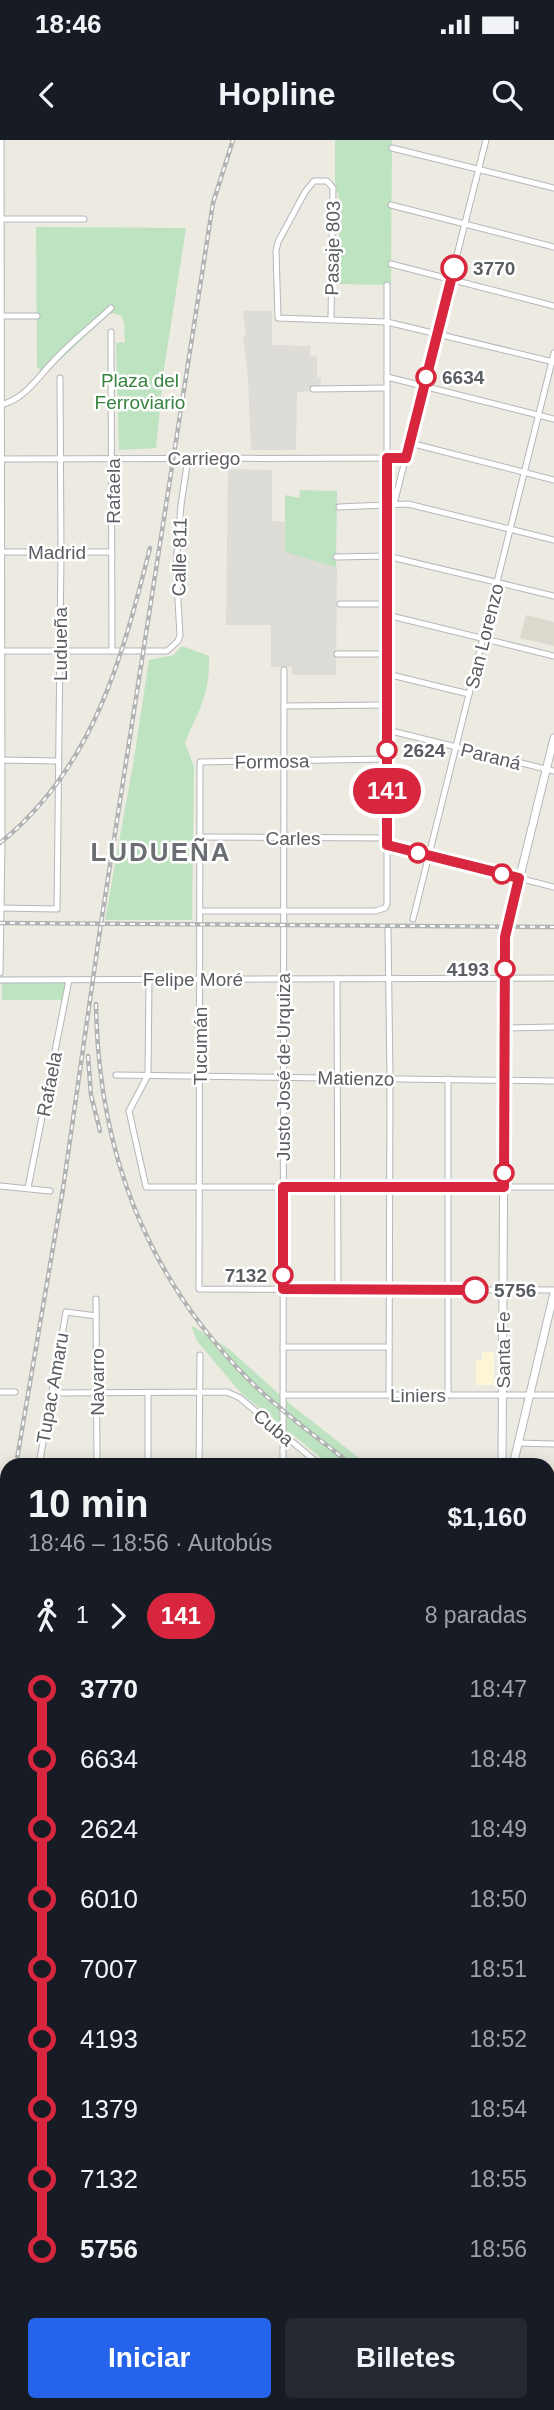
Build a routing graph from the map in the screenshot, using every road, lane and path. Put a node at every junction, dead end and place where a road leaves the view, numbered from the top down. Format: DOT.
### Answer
graph roads {
  1 [pos="1,140"];
  2 [pos="486,140"];
  3 [pos="391,148"];
  4 [pos="478,170"];
  5 [pos="554,188"];
  6 [pos="391,205"];
  7 [pos="1,219"];
  8 [pos="84,219"];
  9 [pos="464,225"];
  10 [pos="554,247"];
  11 [pos="391,264"];
  12 [pos="1,268"];
  13 [pos="450,281"];
  14 [pos="387,285"];
  15 [pos="554,306"];
  16 [pos="111,308"];
  17 [pos="1,316"];
  18 [pos="37,316"];
  19 [pos="331,318"];
  20 [pos="387,322"];
  21 [pos="111,332"];
  22 [pos="437,334"];
  23 [pos="554,353"];
  24 [pos="553,362"];
  25 [pos="387,377"];
  26 [pos="60,379"];
  27 [pos="424,386"];
  28 [pos="387,388"];
  29 [pos="313,389"];
  30 [pos="1,392"];
  31 [pos="1,405"];
  32 [pos="538,415"];
  33 [pos="554,419"];
  34 [pos="1,429"];
  35 [pos="410,443"];
  36 [pos="61,458"];
  37 [pos="113,458"];
  38 [pos="188,458"];
  39 [pos="387,458"];
  40 [pos="406,458"];
  41 [pos="2,459"];
  42 [pos="524,473"];
  43 [pos="554,480"];
  44 [pos="394,504"];
  45 [pos="387,506"];
  46 [pos="339,507"];
  47 [pos="1,511"];
  48 [pos="510,530"];
  49 [pos="554,540"];
  50 [pos="2,552"];
  51 [pos="61,552"];
  52 [pos="112,552"];
  53 [pos="387,556"];
  54 [pos="336,557"];
  55 [pos="1,581"];
  56 [pos="497,582"];
  57 [pos="554,596"];
  58 [pos="340,604"];
  59 [pos="387,604"];
  60 [pos="387,614"];
  61 [pos="483,638"];
  62 [pos="1,651"];
  63 [pos="60,651"];
  64 [pos="112,651"];
  65 [pos="337,654"];
  66 [pos="387,654"];
  67 [pos="554,656"];
  68 [pos="284,670"];
  69 [pos="387,674"];
  70 [pos="469,694"];
  71 [pos="387,705"];
  72 [pos="284,706"];
  73 [pos="387,730"];
  74 [pos="554,738"];
  75 [pos="456,747"];
  76 [pos="387,759"];
  77 [pos="1,760"];
  78 [pos="59,761"];
  79 [pos="284,761"];
  80 [pos="200,762"];
  81 [pos="550,770"];
  82 [pos="200,837"];
  83 [pos="284,838"];
  84 [pos="387,841"];
  85 [pos="429,856"];
  86 [pos="519,878"];
  87 [pos="554,887"];
  88 [pos="1,908"];
  89 [pos="200,911"];
  90 [pos="284,911"];
  91 [pos="413,919"];
  92 [pos="388,929"];
  93 [pos="0,973"];
  94 [pos="390,978"];
  95 [pos="505,978"];
  96 [pos="554,978"];
  97 [pos="0,979"];
  98 [pos="201,979"];
  99 [pos="284,979"];
  100 [pos="337,979"];
  101 [pos="69,980"];
  102 [pos="149,980"];
  103 [pos="554,1027"];
  104 [pos="505,1028"];
  105 [pos="116,1074"];
  106 [pos="148,1075"];
  107 [pos="200,1076"];
  108 [pos="283,1077"];
  109 [pos="337,1077"];
  110 [pos="390,1078"];
  111 [pos="448,1079"];
  112 [pos="504,1080"];
  113 [pos="554,1081"];
  114 [pos="0,1186"];
  115 [pos="199,1187"];
  116 [pos="283,1187"];
  117 [pos="337,1187"];
  118 [pos="388,1187"];
  119 [pos="448,1187"];
  120 [pos="504,1187"];
  121 [pos="29,1188"];
  122 [pos="554,1188"];
  123 [pos="50,1191"];
  124 [pos="283,1289"];
  125 [pos="338,1289"];
  126 [pos="389,1290"];
  127 [pos="448,1290"];
  128 [pos="503,1290"];
  129 [pos="554,1292"];
  130 [pos="96,1299"];
  131 [pos="96,1316"];
  132 [pos="283,1347"];
  133 [pos="389,1347"];
  134 [pos="200,1354"];
  135 [pos="0,1392"];
  136 [pos="15,1392"];
  137 [pos="148,1392"];
  138 [pos="51,1393"];
  139 [pos="97,1393"];
  140 [pos="199,1393"];
  141 [pos="283,1395"];
  142 [pos="389,1395"];
  143 [pos="448,1395"];
  144 [pos="503,1395"];
  145 [pos="530,1395"];
  146 [pos="554,1395"];
  147 [pos="283,1435"];
  148 [pos="518,1443"];
  149 [pos="554,1444"];
  150 [pos="40,1458"];
  151 [pos="97,1458"];
  152 [pos="148,1458"];
  153 [pos="199,1458"];
  154 [pos="283,1458"];
  155 [pos="311,1458"];
  156 [pos="502,1458"];
  157 [pos="515,1458"];
  1 -- 7 [label="street"];
  2 -- 4 [label="street"];
  3 -- 4 [label="street"];
  4 -- 5 [label="street"];
  4 -- 9 [label="street"];
  6 -- 9 [label="street"];
  7 -- 8 [label="street"];
  7 -- 12 [label="street"];
  9 -- 10 [label="street"];
  9 -- 13 [label="street"];
  11 -- 13 [label="street"];
  12 -- 17 [label="street"];
  13 -- 15 [label="street"];
  13 -- 22 [label="street"];
  14 -- 20 [label="street"];
  16 -- 31 [label="street"];
  17 -- 18 [label="street"];
  17 -- 30 [label="street"];
  19 -- 19 [label="street, Pasaje 803"];
  19 -- 20 [label="street"];
  20 -- 22 [label="street"];
  20 -- 25 [label="street"];
  21 -- 37 [label="street, Rafaela"];
  22 -- 24 [label="street"];
  22 -- 27 [label="street"];
  23 -- 24 [label="street, San Lorenzo"];
  24 -- 32 [label="street, San Lorenzo"];
  25 -- 27 [label="street"];
  25 -- 28 [label="street"];
  26 -- 36 [label="street, Ludueña"];
  27 -- 32 [label="street"];
  27 -- 35 [label="street"];
  28 -- 29 [label="street"];
  28 -- 39 [label="street"];
  30 -- 31 [label="street"];
  31 -- 34 [label="street"];
  32 -- 33 [label="street"];
  32 -- 42 [label="street, San Lorenzo"];
  34 -- 41 [label="street"];
  35 -- 40 [label="street"];
  35 -- 42 [label="street"];
  36 -- 37 [label="street, Carriego"];
  36 -- 41 [label="street, Carriego"];
  36 -- 51 [label="street, Ludueña"];
  37 -- 38 [label="street, Carriego"];
  37 -- 52 [label="street, Rafaela"];
  38 -- 39 [label="street, Carriego"];
  38 -- 64 [label="street, Calle 811"];
  39 -- 40 [label="street, Carriego"];
  39 -- 45 [label="street"];
  40 -- 44 [label="street"];
  41 -- 47 [label="street"];
  42 -- 43 [label="street"];
  42 -- 48 [label="street, San Lorenzo"];
  44 -- 45 [label="street"];
  44 -- 48 [label="street"];
  45 -- 46 [label="street"];
  45 -- 53 [label="street"];
  47 -- 50 [label="street"];
  48 -- 49 [label="street"];
  48 -- 56 [label="street, San Lorenzo"];
  50 -- 51 [label="street, Madrid"];
  50 -- 55 [label="street"];
  51 -- 52 [label="street, Madrid"];
  51 -- 63 [label="street, Ludueña"];
  52 -- 64 [label="street, Rafaela"];
  53 -- 54 [label="street"];
  53 -- 56 [label="street"];
  53 -- 59 [label="street"];
  55 -- 62 [label="street"];
  56 -- 57 [label="street"];
  56 -- 61 [label="street, San Lorenzo"];
  58 -- 59 [label="street"];
  59 -- 60 [label="street"];
  60 -- 61 [label="street"];
  60 -- 66 [label="street"];
  61 -- 67 [label="street"];
  61 -- 70 [label="street, San Lorenzo"];
  62 -- 63 [label="street"];
  62 -- 77 [label="street"];
  63 -- 64 [label="street"];
  63 -- 78 [label="street, Ludueña"];
  65 -- 66 [label="street"];
  66 -- 69 [label="street"];
  68 -- 72 [label="street, Justo José de Urquiza"];
  69 -- 70 [label="street"];
  69 -- 71 [label="street"];
  70 -- 75 [label="street, San Lorenzo"];
  71 -- 72 [label="street"];
  71 -- 73 [label="street"];
  72 -- 79 [label="street, Justo José de Urquiza"];
  73 -- 75 [label="street, Paraná"];
  73 -- 76 [label="street"];
  74 -- 81 [label="main road, Santa Fe"];
  75 -- 81 [label="street, Paraná"];
  75 -- 85 [label="street, San Lorenzo"];
  76 -- 79 [label="street, Formosa"];
  76 -- 84 [label="street"];
  77 -- 78 [label="street"];
  77 -- 88 [label="street"];
  78 -- 88 [label="street, Ludueña"];
  79 -- 80 [label="street, Formosa"];
  79 -- 83 [label="street, Justo José de Urquiza"];
  80 -- 82 [label="street, Tucumán"];
  81 -- 86 [label="main road, Santa Fe"];
  82 -- 83 [label="street, Carles"];
  82 -- 89 [label="street, Tucumán"];
  83 -- 84 [label="street, Carles"];
  83 -- 90 [label="street, Justo José de Urquiza"];
  84 -- 85 [label="street, Carles"];
  84 -- 90 [label="street"];
  85 -- 86 [label="street, Carles"];
  85 -- 91 [label="street, San Lorenzo"];
  86 -- 87 [label="street, Carles"];
  86 -- 95 [label="main road, Santa Fe"];
  88 -- 93 [label="street"];
  89 -- 90 [label="street"];
  89 -- 98 [label="street, Tucumán"];
  90 -- 99 [label="street, Justo José de Urquiza"];
  92 -- 94 [label="street"];
  94 -- 95 [label="street, Felipe Moré"];
  94 -- 100 [label="street, Felipe Moré"];
  94 -- 110 [label="street"];
  95 -- 96 [label="street, Felipe Moré"];
  95 -- 104 [label="main road, Santa Fe"];
  97 -- 101 [label="street, Felipe Moré"];
  98 -- 99 [label="street, Felipe Moré"];
  98 -- 102 [label="street, Felipe Moré"];
  98 -- 107 [label="street, Tucumán"];
  99 -- 100 [label="street, Felipe Moré"];
  99 -- 108 [label="street, Justo José de Urquiza"];
  100 -- 109 [label="street"];
  101 -- 102 [label="street, Felipe Moré"];
  101 -- 121 [label="street, Rafaela"];
  102 -- 106 [label="street"];
  103 -- 104 [label="street"];
  104 -- 112 [label="main road, Santa Fe"];
  105 -- 106 [label="street, Matienzo"];
  106 -- 107 [label="street, Matienzo"];
  106 -- 115 [label="street"];
  107 -- 108 [label="street, Matienzo"];
  107 -- 115 [label="street, Tucumán"];
  108 -- 109 [label="street, Matienzo"];
  108 -- 116 [label="street, Justo José de Urquiza"];
  109 -- 110 [label="street, Matienzo"];
  109 -- 117 [label="street"];
  110 -- 111 [label="street, Matienzo"];
  110 -- 118 [label="street"];
  111 -- 112 [label="street, Matienzo"];
  111 -- 119 [label="street"];
  112 -- 113 [label="street, Matienzo"];
  112 -- 120 [label="main road, Santa Fe"];
  114 -- 121 [label="street"];
  115 -- 116 [label="street"];
  115 -- 124 [label="street, Tucumán"];
  116 -- 117 [label="street"];
  116 -- 124 [label="street, Justo José de Urquiza"];
  117 -- 118 [label="street"];
  117 -- 125 [label="street"];
  118 -- 119 [label="street"];
  118 -- 126 [label="street"];
  119 -- 120 [label="street"];
  119 -- 127 [label="street"];
  120 -- 122 [label="street"];
  120 -- 128 [label="main road, Santa Fe"];
  121 -- 123 [label="street"];
  124 -- 125 [label="street"];
  124 -- 132 [label="street, Justo José de Urquiza"];
  125 -- 126 [label="street"];
  126 -- 127 [label="street"];
  126 -- 133 [label="street"];
  127 -- 128 [label="street"];
  127 -- 143 [label="street"];
  128 -- 129 [label="street"];
  128 -- 144 [label="main road, Santa Fe"];
  129 -- 145 [label="main road"];
  130 -- 131 [label="street, Navarro"];
  131 -- 138 [label="street, Tupac Amaru"];
  131 -- 139 [label="street, Navarro"];
  132 -- 133 [label="street"];
  132 -- 141 [label="street, Justo José de Urquiza"];
  133 -- 142 [label="street"];
  134 -- 140 [label="street"];
  135 -- 136 [label="street"];
  137 -- 139 [label="street"];
  137 -- 140 [label="street"];
  137 -- 152 [label="street"];
  138 -- 139 [label="street"];
  138 -- 150 [label="street, Tupac Amaru"];
  139 -- 151 [label="street, Navarro"];
  140 -- 147 [label="street, Cuba"];
  140 -- 153 [label="street"];
  141 -- 142 [label="street, Liniers"];
  141 -- 147 [label="street, Justo José de Urquiza"];
  142 -- 143 [label="street, Liniers"];
  143 -- 144 [label="street, Liniers"];
  144 -- 145 [label="street, Liniers"];
  144 -- 156 [label="main road, Santa Fe"];
  145 -- 146 [label="street, Liniers"];
  145 -- 148 [label="main road"];
  147 -- 154 [label="street, Justo José de Urquiza"];
  147 -- 155 [label="street, Cuba"];
  148 -- 149 [label="street"];
  148 -- 157 [label="main road"];
}
